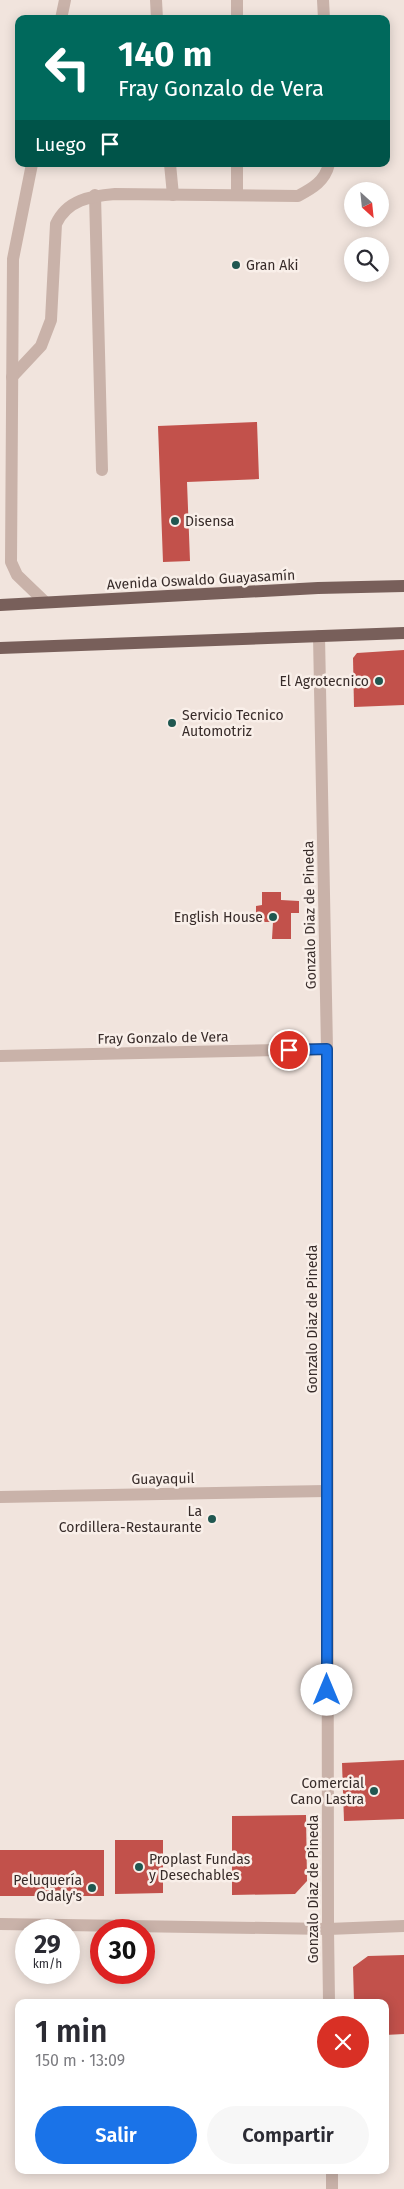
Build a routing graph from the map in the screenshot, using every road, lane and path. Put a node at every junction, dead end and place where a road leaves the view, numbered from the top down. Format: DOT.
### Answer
graph roads {
  1 [pos="65,0"];
  2 [pos="156,0"];
  3 [pos="237,0"];
  4 [pos="323,0"];
  5 [pos="62,15"];
  6 [pos="157,15"];
  7 [pos="237,15"];
  8 [pos="324,15"];
  9 [pos="31,167"];
  10 [pos="170,167"];
  11 [pos="237,167"];
  12 [pos="328,167"];
  13 [pos="96,195"];
  14 [pos="173,195"];
  15 [pos="237,195"];
  16 [pos="12,377"];
  17 [pos="102,470"];
  18 [pos="404,586"];
  19 [pos="44,601"];
  20 [pos="0,605"];
  21 [pos="404,632"];
  22 [pos="319,636"];
  23 [pos="0,648"];
  24 [pos="327,1049"];
  25 [pos="0,1056"];
  26 [pos="326,1491"];
  27 [pos="0,1496"];
  28 [pos="0,1924"];
  29 [pos="404,1926"];
  30 [pos="328,1929"];
  31 [pos="329,1999"];
  32 [pos="332,2174"];
  33 [pos="332,2189"];
  1 -- 5 [label="street"];
  2 -- 6 [label="street"];
  3 -- 7 [label="street"];
  4 -- 8 [label="street"];
  9 -- 16 [label="street"];
  10 -- 14 [label="street"];
  11 -- 15 [label="street"];
  12 -- 15 [label="street"];
  13 -- 14 [label="street"];
  13 -- 16 [label="street"];
  13 -- 17 [label="street"];
  14 -- 15 [label="street"];
  16 -- 19 [label="street"];
  18 -- 19 [label="main road, Avenida Oswaldo Guayasamín"];
  19 -- 20 [label="main road, Avenida Oswaldo Guayasamín"];
  21 -- 22 [label="main road"];
  22 -- 23 [label="main road"];
  22 -- 24 [label="street, Gonzalo Diaz de Pineda"];
  24 -- 25 [label="street, Fray Gonzalo de Vera"];
  24 -- 26 [label="street, Gonzalo Diaz de Pineda"];
  26 -- 27 [label="street, Guayaquil"];
  26 -- 30 [label="street, Gonzalo Diaz de Pineda"];
  28 -- 30 [label="street"];
  29 -- 30 [label="street"];
  30 -- 31 [label="street, Gonzalo Diaz de Pineda"];
  32 -- 33 [label="street"];
}
